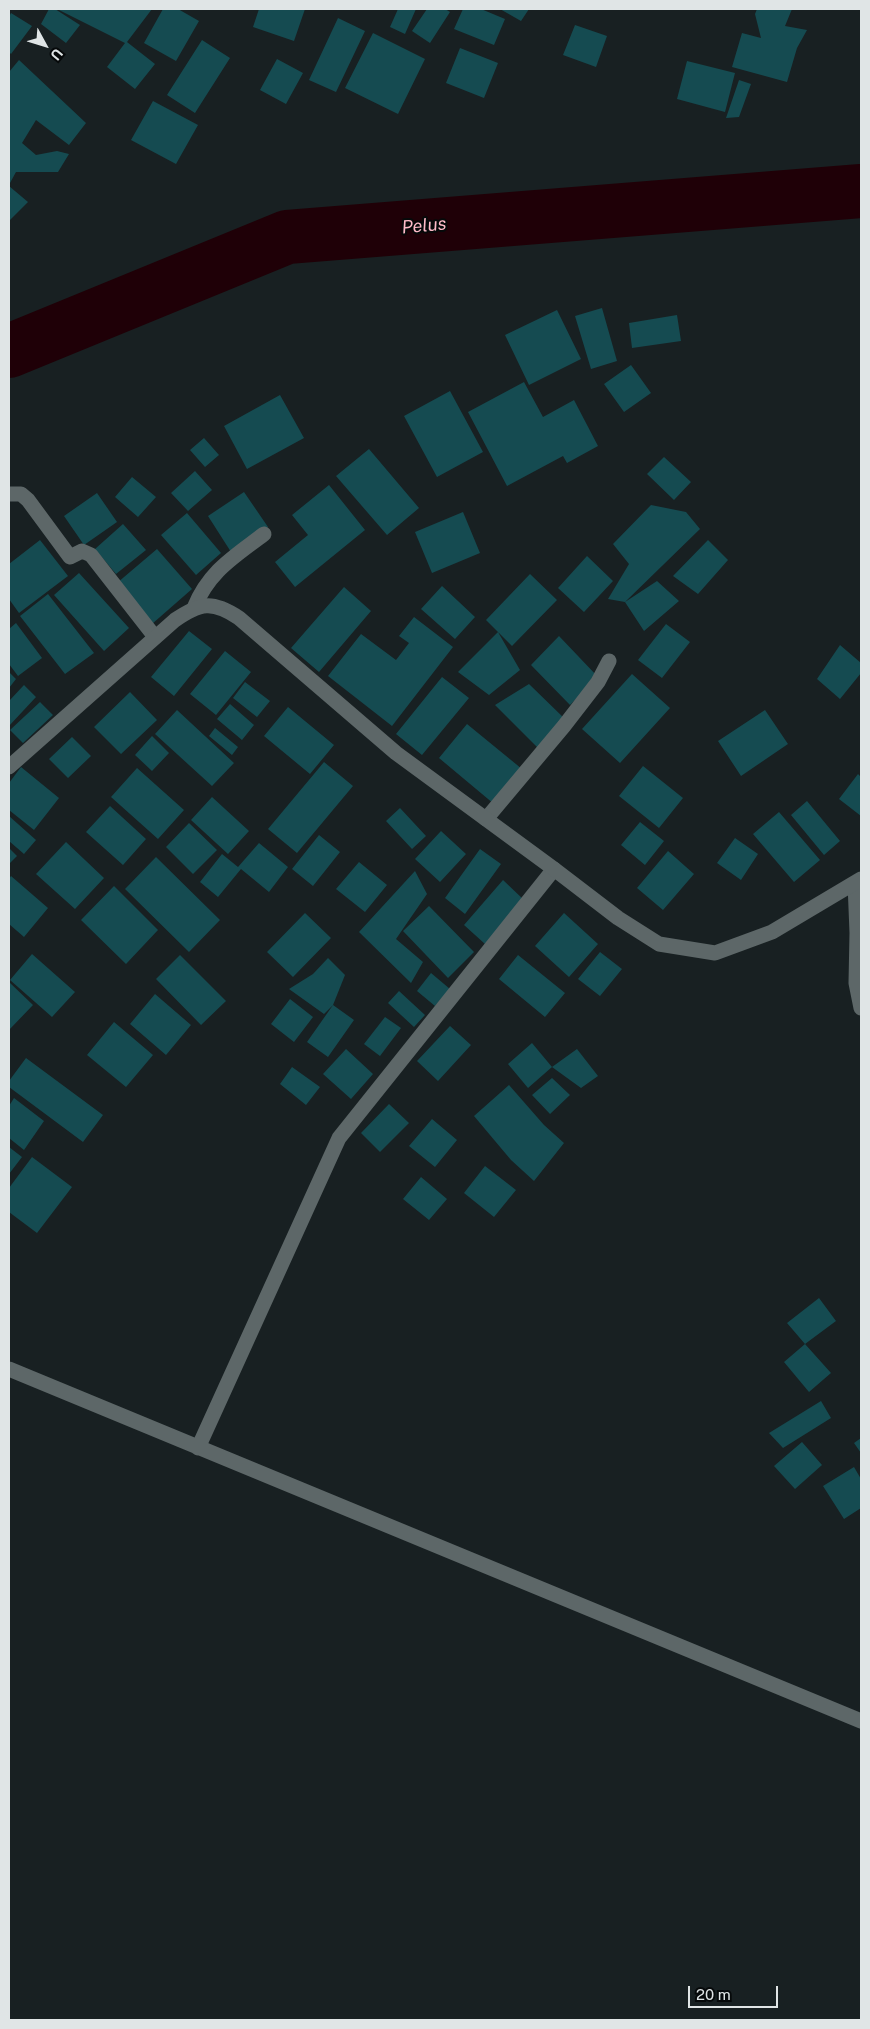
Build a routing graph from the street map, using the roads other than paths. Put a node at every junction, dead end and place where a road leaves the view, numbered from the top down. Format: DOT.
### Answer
graph roads {
  1 [pos="9,494"];
  2 [pos="264,534"];
  3 [pos="194,608"];
  4 [pos="155,637"];
  5 [pos="609,661"];
  6 [pos="9,767"];
  7 [pos="486,819"];
  8 [pos="554,869"];
  9 [pos="858,881"];
  10 [pos="861,1008"];
  11 [pos="9,1369"];
  12 [pos="200,1445"];
  13 [pos="861,1721"];
  1 -- 4 [label="street"];
  2 -- 3 [label="street"];
  3 -- 4 [label="street"];
  3 -- 7 [label="street"];
  4 -- 6 [label="street"];
  5 -- 7 [label="street"];
  7 -- 8 [label="street"];
  8 -- 9 [label="street"];
  8 -- 12 [label="street"];
  9 -- 10 [label="street"];
  11 -- 12 [label="street"];
  12 -- 13 [label="street"];
}
